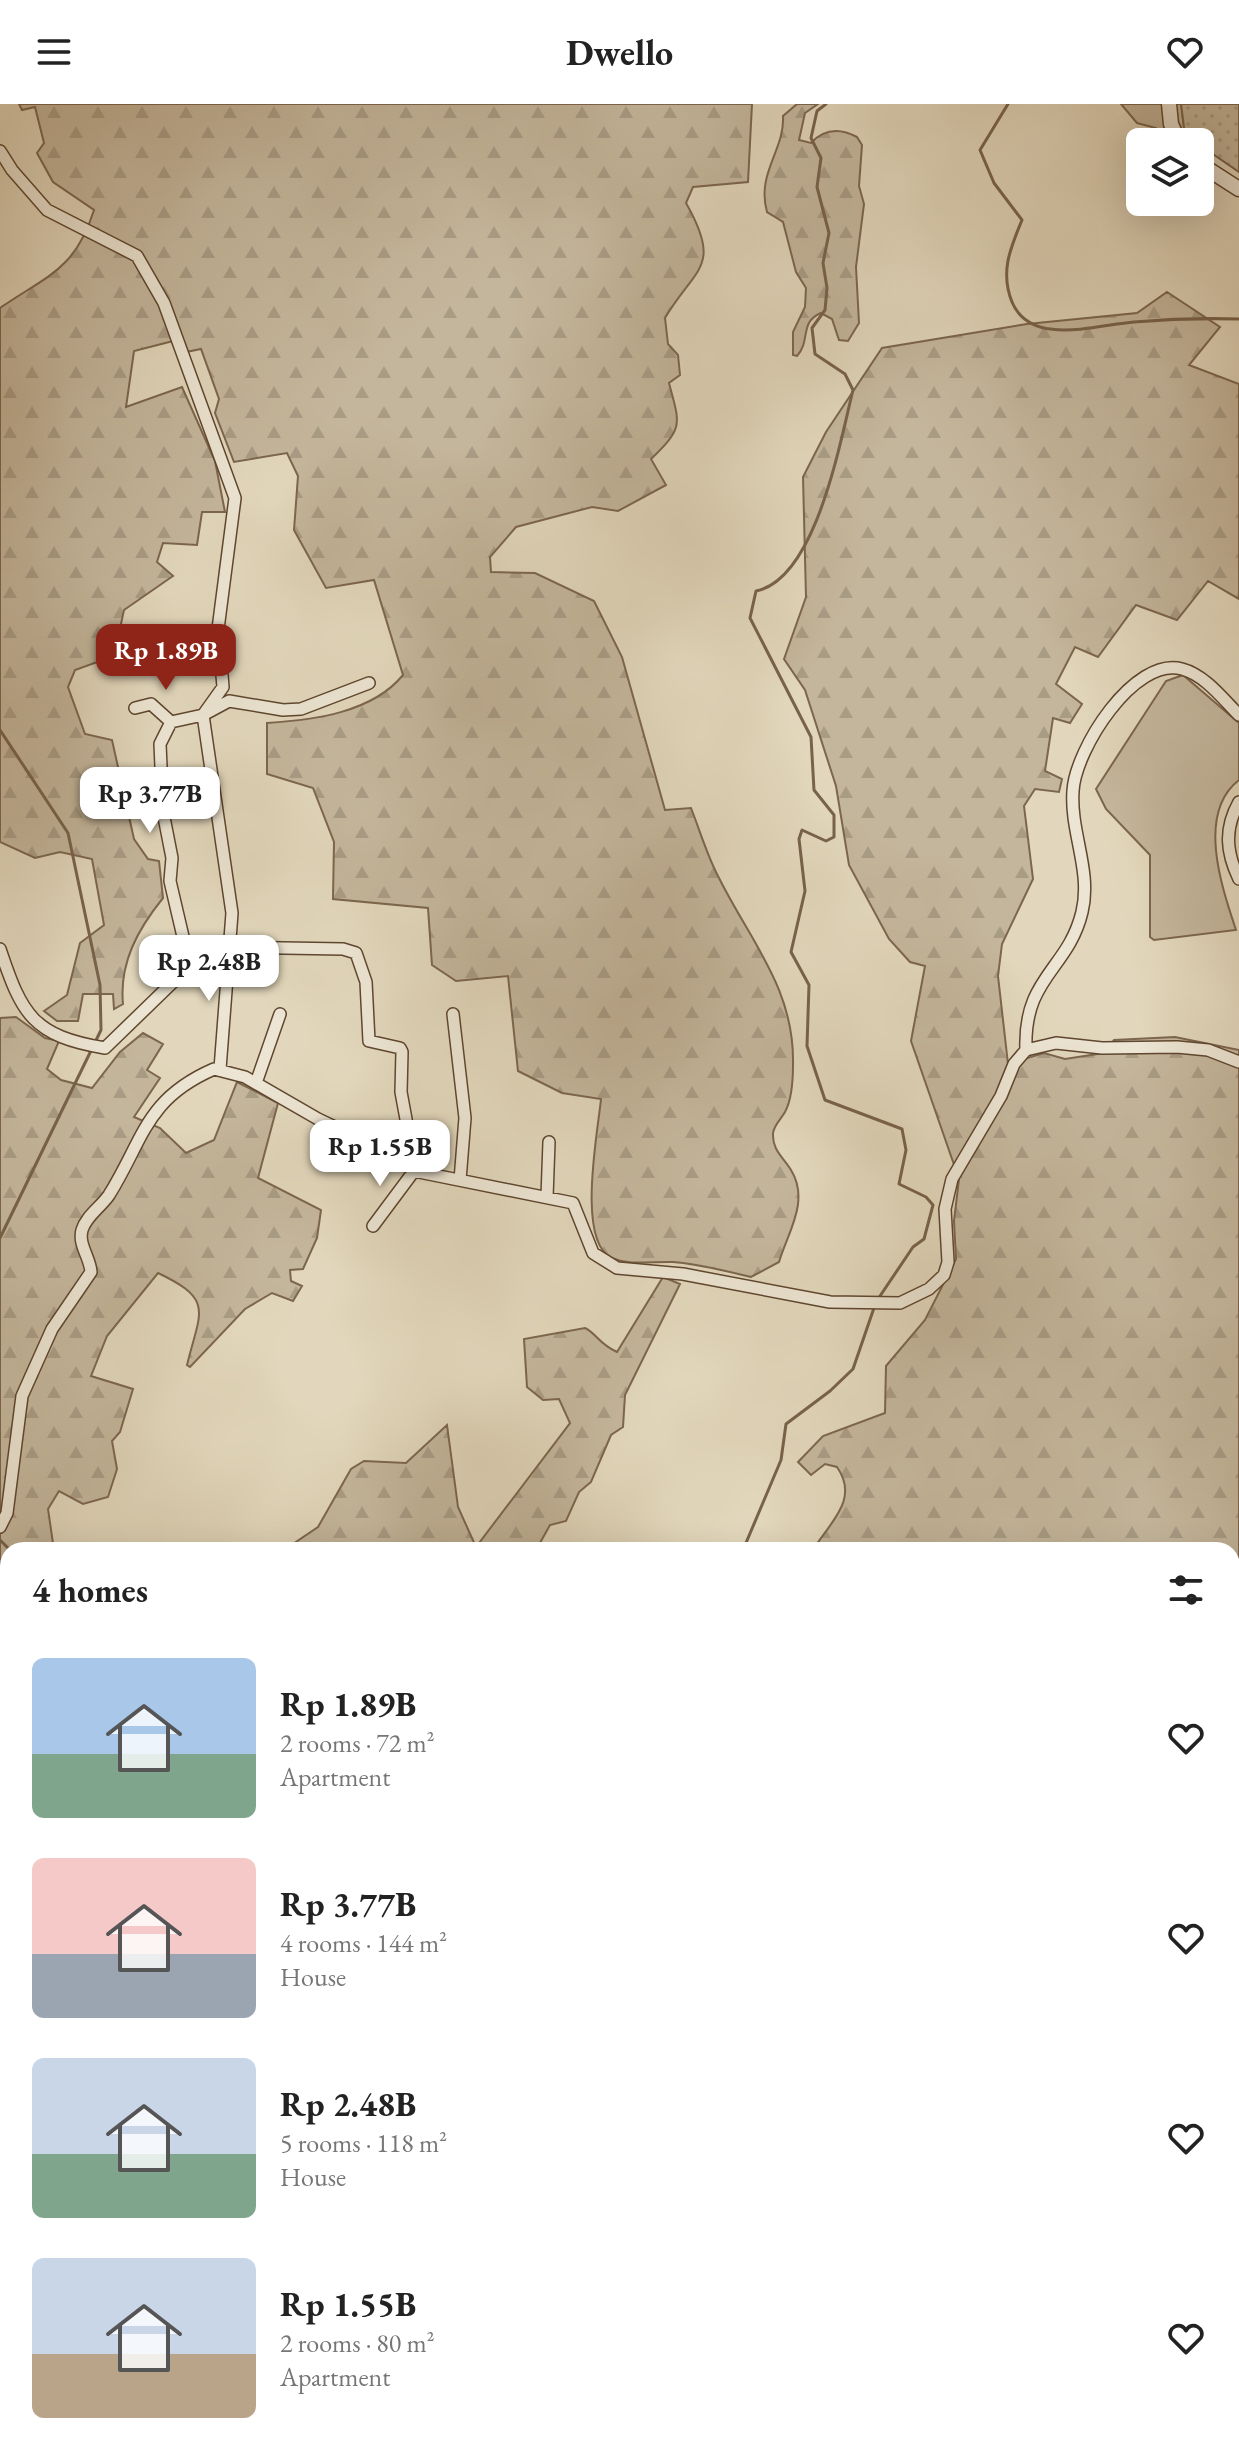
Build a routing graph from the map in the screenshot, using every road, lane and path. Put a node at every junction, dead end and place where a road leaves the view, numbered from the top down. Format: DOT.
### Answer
graph roads {
  1 [pos="1169,104"];
  2 [pos="1173,128"];
  3 [pos="0,151"];
  4 [pos="1214,173"];
  5 [pos="1239,189"];
  6 [pos="369,683"];
  7 [pos="135,708"];
  8 [pos="203,715"];
  9 [pos="1239,715"];
  10 [pos="171,722"];
  11 [pos="1239,802"];
  12 [pos="1239,879"];
  13 [pos="232,944"];
  14 [pos="0,949"];
  15 [pos="188,958"];
  16 [pos="280,1014"];
  17 [pos="453,1014"];
  18 [pos="1026,1050"];
  19 [pos="1239,1062"];
  20 [pos="220,1069"];
  21 [pos="256,1083"];
  22 [pos="549,1142"];
  23 [pos="400,1160"];
  24 [pos="414,1171"];
  25 [pos="460,1180"];
  26 [pos="547,1197"];
  27 [pos="373,1226"];
  28 [pos="0,1527"];
  1 -- 2 [label="street"];
  3 -- 8 [label="street"];
  4 -- 5 [label="street"];
  6 -- 8 [label="street"];
  7 -- 10 [label="street"];
  8 -- 10 [label="street"];
  8 -- 13 [label="street"];
  9 -- 18 [label="street"];
  10 -- 15 [label="street"];
  11 -- 12 [label="street"];
  13 -- 15 [label="street"];
  13 -- 20 [label="street"];
  13 -- 23 [label="street"];
  14 -- 15 [label="street"];
  16 -- 21 [label="street"];
  17 -- 25 [label="street"];
  18 -- 19 [label="street"];
  18 -- 26 [label="street"];
  20 -- 21 [label="street"];
  20 -- 28 [label="street"];
  21 -- 23 [label="street"];
  22 -- 26 [label="street"];
  23 -- 24 [label="street"];
  24 -- 25 [label="street"];
  24 -- 27 [label="street"];
  25 -- 26 [label="street"];
}
